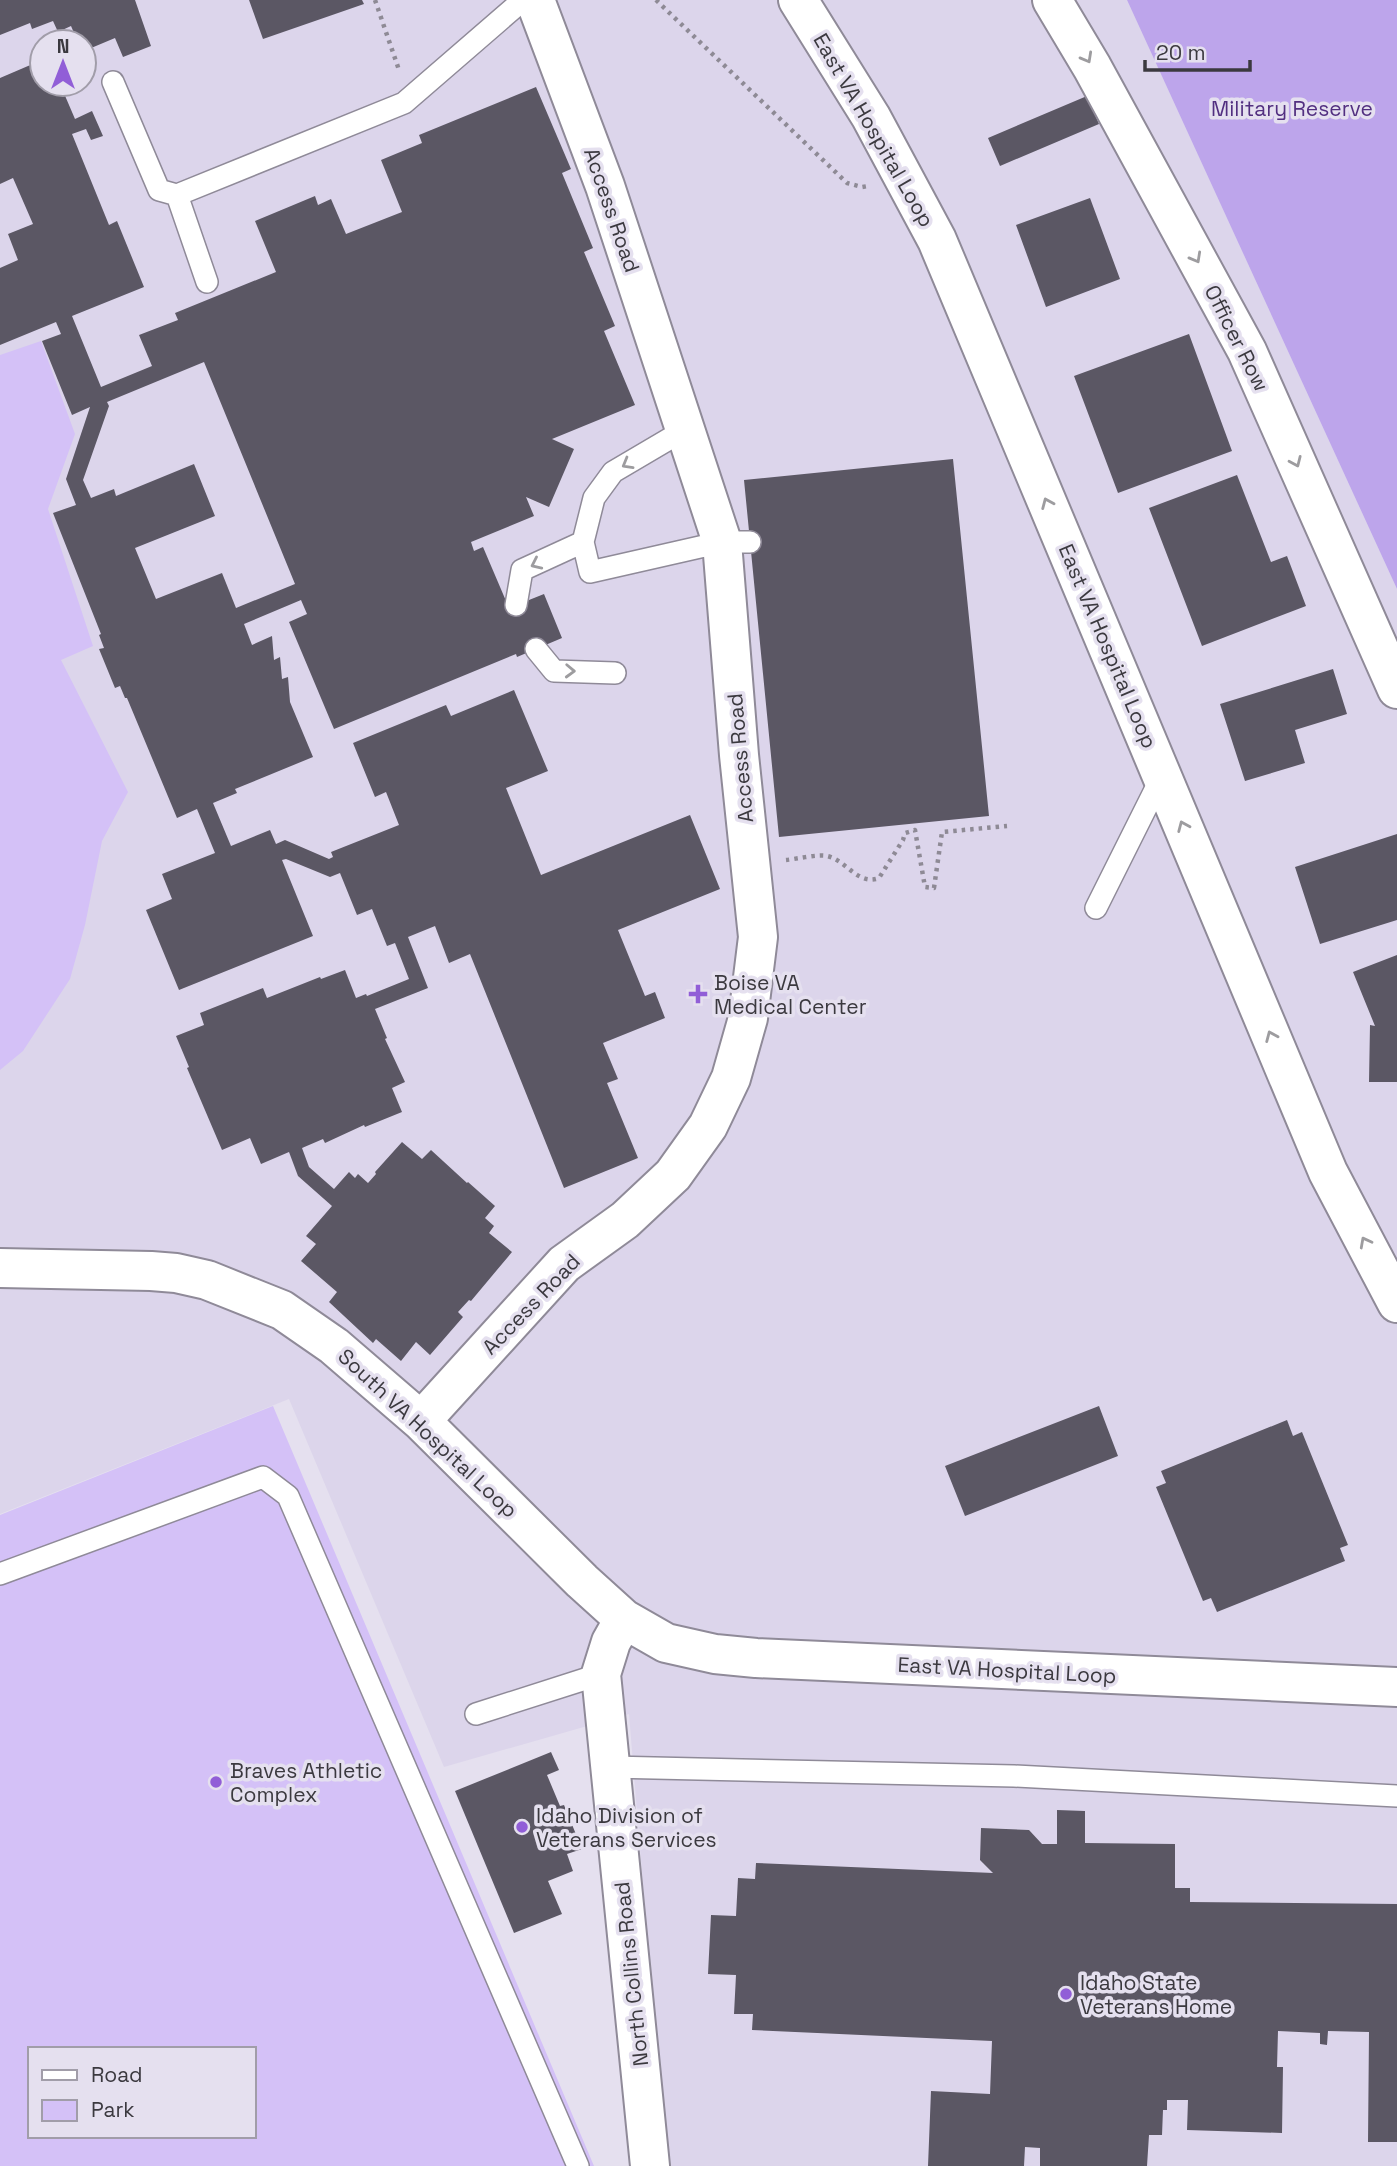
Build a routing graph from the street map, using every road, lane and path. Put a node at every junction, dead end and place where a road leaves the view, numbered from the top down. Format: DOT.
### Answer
graph roads {
  1 [pos="375,0"];
  2 [pos="523,0"];
  3 [pos="535,0"];
  4 [pos="656,0"];
  5 [pos="798,0"];
  6 [pos="1052,0"];
  7 [pos="113,82"];
  8 [pos="409,100"];
  9 [pos="900,171"];
  10 [pos="177,195"];
  11 [pos="207,282"];
  12 [pos="685,429"];
  13 [pos="583,542"];
  14 [pos="736,542"];
  15 [pos="516,606"];
  16 [pos="536,649"];
  17 [pos="615,673"];
  18 [pos="1397,689"];
  19 [pos="1162,776"];
  20 [pos="1007,826"];
  21 [pos="783,860"];
  22 [pos="1097,908"];
  23 [pos="0,1268"];
  24 [pos="1397,1303"];
  25 [pos="421,1421"];
  26 [pos="0,1574"];
  27 [pos="624,1619"];
  28 [pos="601,1674"];
  29 [pos="1397,1688"];
  30 [pos="476,1714"];
  31 [pos="610,1767"];
  32 [pos="1397,1796"];
  33 [pos="578,2166"];
  34 [pos="650,2166"];
  1 -- 8 [label="path"];
  2 -- 8 [label="lane"];
  3 -- 12 [label="street, Access Road"];
  4 -- 9 [label="path"];
  5 -- 9 [label="street, East VA Hospital Loop"];
  6 -- 18 [label="street, Officer Row, one-way"];
  7 -- 10 [label="lane"];
  8 -- 10 [label="lane"];
  19 -- 9 [label="street, East VA Hospital Loop, one-way"];
  10 -- 11 [label="lane"];
  12 -- 13 [label="lane, one-way"];
  12 -- 14 [label="street, Access Road"];
  13 -- 14 [label="lane"];
  13 -- 15 [label="lane, one-way"];
  14 -- 25 [label="street, Access Road"];
  16 -- 17 [label="lane, one-way"];
  19 -- 22 [label="lane"];
  24 -- 19 [label="street, East VA Hospital Loop, one-way"];
  20 -- 21 [label="path"];
  23 -- 25 [label="street, South VA Hospital Loop"];
  25 -- 27 [label="street, South VA Hospital Loop"];
  26 -- 33 [label="lane"];
  27 -- 28 [label="street, North Collins Road"];
  27 -- 29 [label="street, East VA Hospital Loop"];
  28 -- 30 [label="lane"];
  28 -- 31 [label="street, North Collins Road"];
  31 -- 32 [label="lane"];
  31 -- 34 [label="street, North Collins Road"];
}
